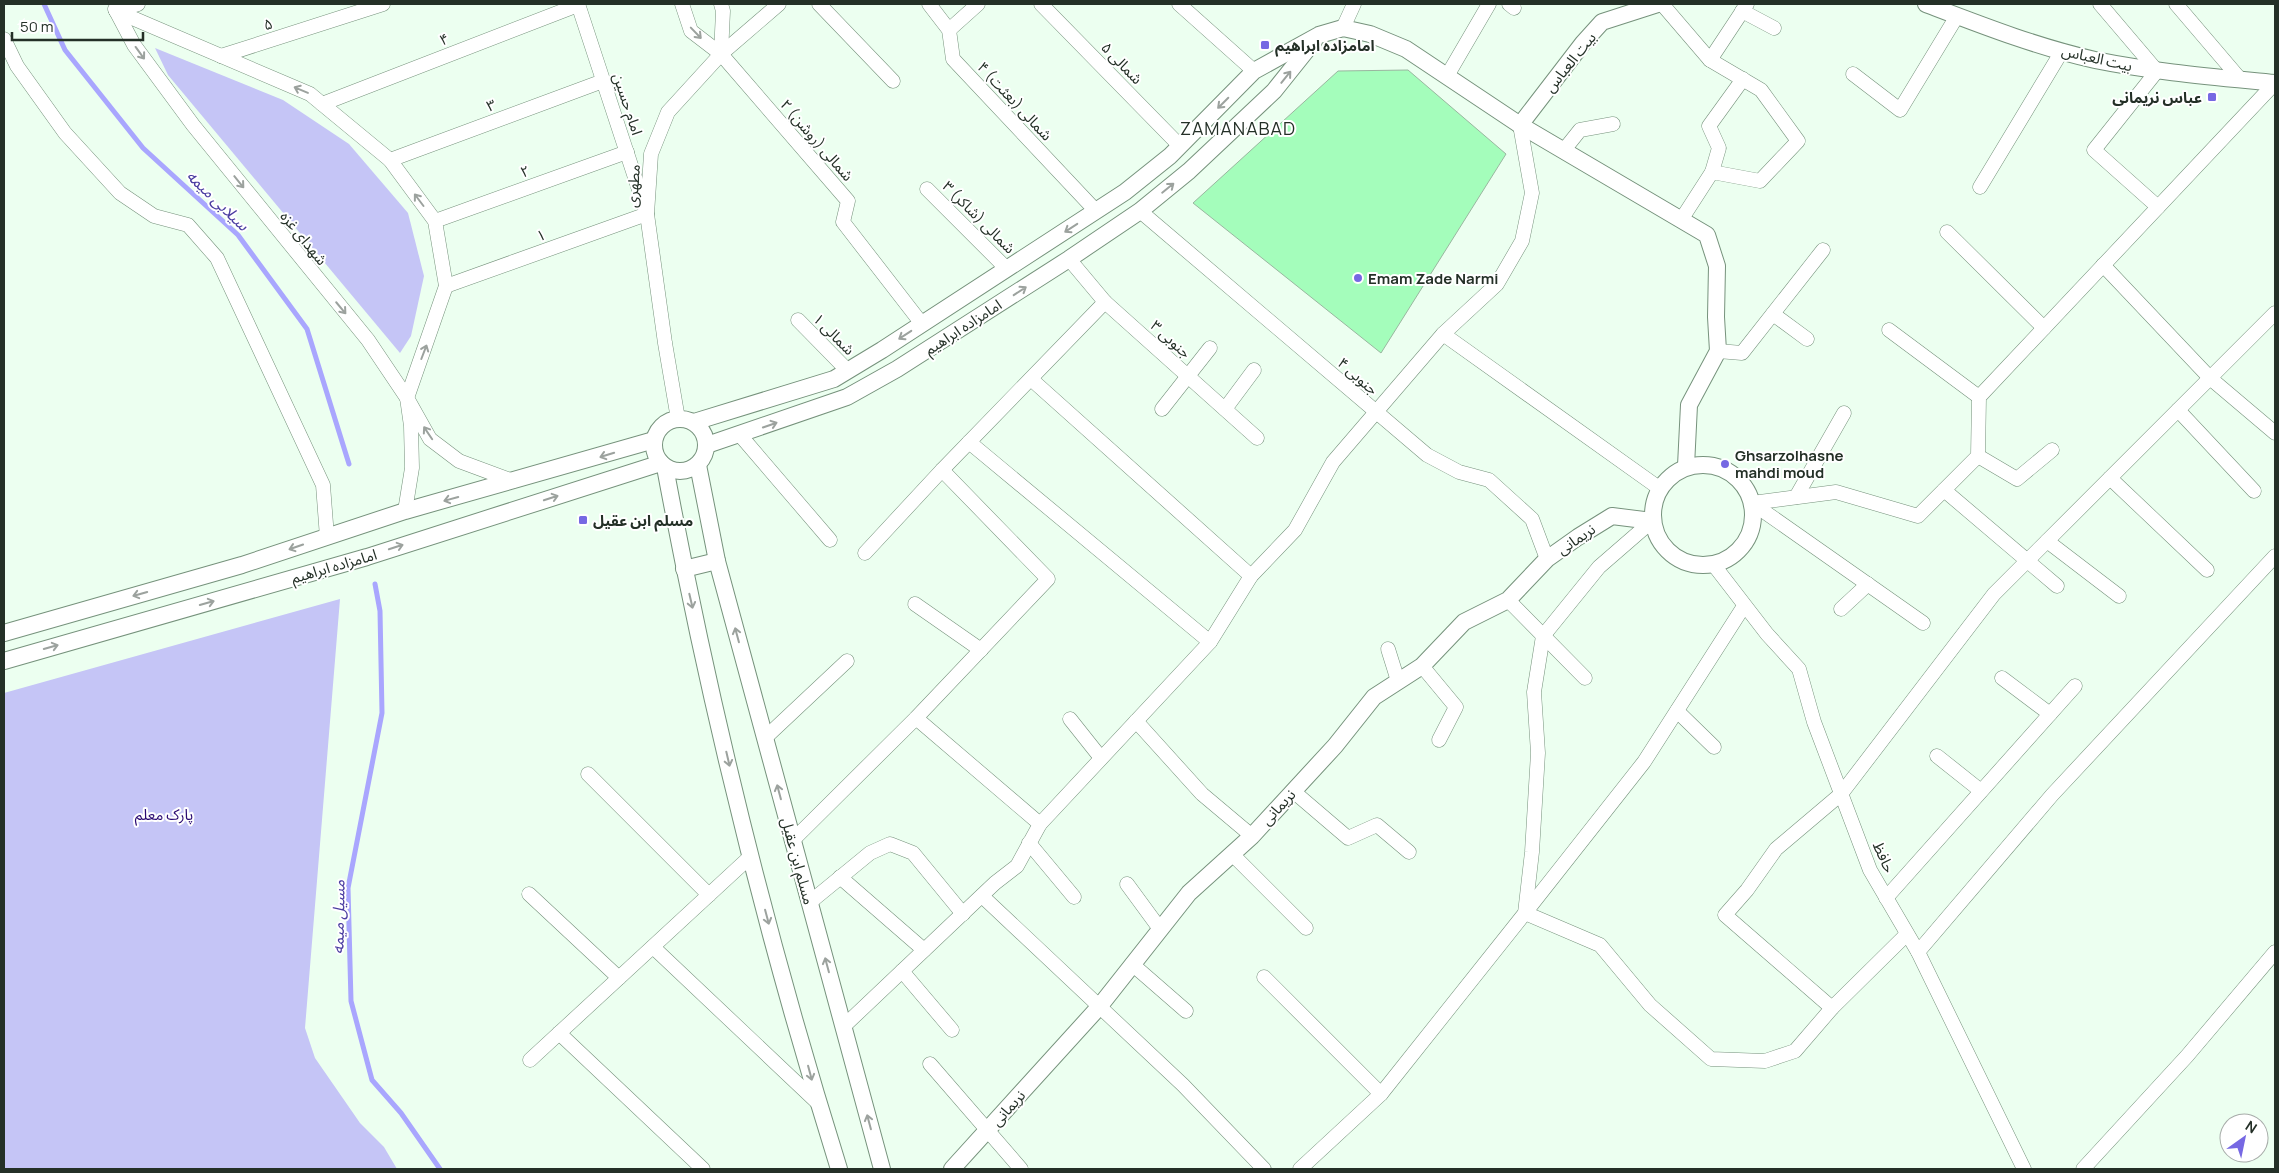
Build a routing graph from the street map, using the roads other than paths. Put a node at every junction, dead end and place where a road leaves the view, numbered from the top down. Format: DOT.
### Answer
graph roads {
  1 [pos="138,4"];
  2 [pos="383,4"];
  3 [pos="578,4"];
  4 [pos="682,4"];
  5 [pos="721,4"];
  6 [pos="780,4"];
  7 [pos="819,4"];
  8 [pos="928,4"];
  9 [pos="978,4"];
  10 [pos="1041,4"];
  11 [pos="1179,4"];
  12 [pos="1354,4"];
  13 [pos="1488,4"];
  14 [pos="1660,4"];
  15 [pos="1926,4"];
  16 [pos="2100,4"];
  17 [pos="2176,4"];
  18 [pos="114,7"];
  19 [pos="1744,8"];
  20 [pos="1957,16"];
  21 [pos="1343,28"];
  22 [pos="1774,28"];
  23 [pos="949,30"];
  24 [pos="1319,35"];
  25 [pos="4,39"];
  26 [pos="2062,50"];
  27 [pos="721,54"];
  28 [pos="221,56"];
  29 [pos="1710,60"];
  30 [pos="1254,71"];
  31 [pos="2157,71"];
  32 [pos="1853,74"];
  33 [pos="1447,76"];
  34 [pos="2240,79"];
  35 [pos="603,80"];
  36 [pos="1743,80"];
  37 [pos="893,81"];
  38 [pos="2275,83"];
  39 [pos="322,104"];
  40 [pos="1613,124"];
  41 [pos="1520,125"];
  42 [pos="1180,146"];
  43 [pos="1564,150"];
  44 [pos="627,152"];
  45 [pos="390,160"];
  46 [pos="1712,172"];
  47 [pos="1980,187"];
  48 [pos="927,189"];
  49 [pos="2158,207"];
  50 [pos="1096,211"];
  51 [pos="1140,211"];
  52 [pos="647,214"];
  53 [pos="1681,220"];
  54 [pos="435,221"];
  55 [pos="1947,232"];
  56 [pos="1823,250"];
  57 [pos="1069,259"];
  58 [pos="2103,265"];
  59 [pos="1007,269"];
  60 [pos="446,286"];
  61 [pos="1105,302"];
  62 [pos="2275,313"];
  63 [pos="1773,314"];
  64 [pos="798,320"];
  65 [pos="922,324"];
  66 [pos="2044,328"];
  67 [pos="1889,330"];
  68 [pos="1443,334"];
  69 [pos="1807,339"];
  70 [pos="1210,348"];
  71 [pos="1718,351"];
  72 [pos="1254,370"];
  73 [pos="848,371"];
  74 [pos="1188,376"];
  75 [pos="2210,378"];
  76 [pos="1031,379"];
  77 [pos="1979,397"];
  78 [pos="407,398"];
  79 [pos="1162,409"];
  80 [pos="1224,409"];
  81 [pos="2178,410"];
  82 [pos="1376,413"];
  83 [pos="1844,413"];
  84 [pos="686,420"];
  85 [pos="2275,433"];
  86 [pos="740,435"];
  87 [pos="1257,438"];
  88 [pos="654,440"];
  89 [pos="969,442"];
  90 [pos="707,445"];
  91 [pos="2052,450"];
  92 [pos="1978,456"];
  93 [pos="663,465"];
  94 [pos="698,465"];
  95 [pos="1686,466"];
  96 [pos="942,470"];
  97 [pos="2110,478"];
  98 [pos="514,481"];
  99 [pos="1659,488"];
  100 [pos="1944,490"];
  101 [pos="2254,491"];
  102 [pos="1796,497"];
  103 [pos="1752,503"];
  104 [pos="405,512"];
  105 [pos="1652,521"];
  106 [pos="327,537"];
  107 [pos="830,540"];
  108 [pos="2048,541"];
  109 [pos="865,553"];
  110 [pos="2275,556"];
  111 [pos="1547,559"];
  112 [pos="2028,560"];
  113 [pos="717,561"];
  114 [pos="1713,564"];
  115 [pos="684,569"];
  116 [pos="2207,570"];
  117 [pos="1251,576"];
  118 [pos="1868,584"];
  119 [pos="2057,586"];
  120 [pos="2120,596"];
  121 [pos="1508,600"];
  122 [pos="915,604"];
  123 [pos="1744,606"];
  124 [pos="1841,609"];
  125 [pos="1923,623"];
  126 [pos="4,633"];
  127 [pos="1543,636"];
  128 [pos="1210,642"];
  129 [pos="1388,649"];
  130 [pos="981,650"];
  131 [pos="4,661"];
  132 [pos="847,661"];
  133 [pos="1422,666"];
  134 [pos="1585,678"];
  135 [pos="2002,678"];
  136 [pos="1398,681"];
  137 [pos="2075,686"];
  138 [pos="1677,711"];
  139 [pos="2050,714"];
  140 [pos="916,718"];
  141 [pos="1070,719"];
  142 [pos="1136,721"];
  143 [pos="765,738"];
  144 [pos="1439,740"];
  145 [pos="1714,747"];
  146 [pos="1937,756"];
  147 [pos="1101,758"];
  148 [pos="588,774"];
  149 [pos="1293,791"];
  150 [pos="1982,791"];
  151 [pos="1841,794"];
  152 [pos="1040,824"];
  153 [pos="1252,836"];
  154 [pos="792,840"];
  155 [pos="1029,843"];
  156 [pos="1409,852"];
  157 [pos="1232,854"];
  158 [pos="751,856"];
  159 [pos="840,877"];
  160 [pos="1127,884"];
  161 [pos="529,894"];
  162 [pos="709,895"];
  163 [pos="982,896"];
  164 [pos="1074,897"];
  165 [pos="1886,898"];
  166 [pos="810,903"];
  167 [pos="1525,913"];
  168 [pos="963,914"];
  169 [pos="1306,928"];
  170 [pos="1160,929"];
  171 [pos="1907,934"];
  172 [pos="653,947"];
  173 [pos="924,950"];
  174 [pos="1918,952"];
  175 [pos="2275,952"];
  176 [pos="1132,964"];
  177 [pos="902,971"];
  178 [pos="1264,977"];
  179 [pos="618,978"];
  180 [pos="1099,1007"];
  181 [pos="1832,1008"];
  182 [pos="1186,1011"];
  183 [pos="843,1027"];
  184 [pos="952,1030"];
  185 [pos="558,1033"];
  186 [pos="530,1060"];
  187 [pos="930,1064"];
  188 [pos="1381,1094"];
  189 [pos="819,1104"];
  190 [pos="988,1131"];
  191 [pos="703,1169"];
  192 [pos="839,1169"];
  193 [pos="882,1169"];
  194 [pos="952,1169"];
  195 [pos="1021,1169"];
  196 [pos="1264,1169"];
  197 [pos="1300,1169"];
  198 [pos="2024,1169"];
  199 [pos="2084,1169"];
  1 -- 18 [label="street"];
  2 -- 28 [label="street, ۵"];
  3 -- 35 [label="street, امام حسین"];
  3 -- 39 [label="street, ۴"];
  4 -- 27 [label="street, one-way"];
  5 -- 27 [label="street"];
  6 -- 27 [label="street, مطهری"];
  7 -- 37 [label="street"];
  8 -- 23 [label="street"];
  9 -- 23 [label="street"];
  10 -- 42 [label="street, ۵ شمالی"];
  11 -- 30 [label="street"];
  12 -- 21 [label="street"];
  13 -- 33 [label="street"];
  14 -- 29 [label="street"];
  14 -- 41 [label="street, بیت العباس"];
  15 -- 20 [label="street, بیت العباس"];
  16 -- 31 [label="street"];
  17 -- 34 [label="street"];
  18 -- 28 [label="street"];
  18 -- 78 [label="street, شهدای غزه, one-way"];
  19 -- 22 [label="street"];
  19 -- 29 [label="street"];
  20 -- 26 [label="street, بیت العباس"];
  20 -- 32 [label="street"];
  21 -- 24 [label="street, امامزاده ابراهیم"];
  21 -- 33 [label="street, امامزاده ابراهیم"];
  23 -- 50 [label="street, ۴ شمالی (بعثت)"];
  24 -- 30 [label="street, امامزاده ابراهیم"];
  51 -- 24 [label="street, امامزاده ابراهیم, one-way"];
  25 -- 106 [label="street"];
  26 -- 31 [label="street, بیت العباس"];
  26 -- 47 [label="street"];
  27 -- 52 [label="street, مطهری"];
  27 -- 65 [label="street, ۲ شمالی (روشن)"];
  39 -- 28 [label="street, one-way"];
  29 -- 36 [label="street"];
  30 -- 42 [label="street, امامزاده ابراهیم, one-way"];
  31 -- 34 [label="street, بیت العباس"];
  31 -- 49 [label="street"];
  33 -- 41 [label="street, امامزاده ابراهیم"];
  34 -- 38 [label="street, بیت العباس"];
  35 -- 44 [label="street, امام حسین"];
  35 -- 45 [label="street, ۳"];
  36 -- 46 [label="street"];
  36 -- 46 [label="street"];
  38 -- 49 [label="street"];
  39 -- 45 [label="street"];
  40 -- 43 [label="street"];
  41 -- 43 [label="street, امامزاده ابراهیم"];
  41 -- 68 [label="street"];
  42 -- 50 [label="street, امامزاده ابراهیم"];
  43 -- 53 [label="street, امامزاده ابراهیم"];
  44 -- 52 [label="street, امام حسین"];
  44 -- 54 [label="street, ۲"];
  54 -- 45 [label="street, one-way"];
  46 -- 53 [label="street"];
  48 -- 59 [label="street, ۳ شمالی (شاکر)"];
  49 -- 58 [label="street"];
  50 -- 59 [label="street, امامزاده ابراهیم, one-way"];
  51 -- 57 [label="street, امامزاده ابراهیم"];
  51 -- 82 [label="street, ۴ جنوبی"];
  52 -- 60 [label="street, ۱"];
  52 -- 84 [label="street, مطهری"];
  53 -- 71 [label="street, امامزاده ابراهیم"];
  54 -- 60 [label="street"];
  55 -- 66 [label="street"];
  56 -- 63 [label="street"];
  57 -- 61 [label="street, ۳ جنوبی"];
  86 -- 57 [label="street, امامزاده ابراهیم, one-way"];
  58 -- 66 [label="street"];
  58 -- 75 [label="street"];
  59 -- 65 [label="street, امامزاده ابراهیم"];
  78 -- 60 [label="street, one-way"];
  61 -- 74 [label="street, ۳ جنوبی"];
  61 -- 76 [label="street"];
  62 -- 75 [label="street"];
  63 -- 69 [label="street"];
  63 -- 71 [label="street"];
  64 -- 73 [label="street, ۱ شمالی"];
  65 -- 73 [label="street, امامزاده ابراهیم, one-way"];
  66 -- 77 [label="street"];
  67 -- 77 [label="street"];
  68 -- 82 [label="street"];
  68 -- 99 [label="street"];
  70 -- 74 [label="street"];
  71 -- 95 [label="street"];
  72 -- 80 [label="street"];
  73 -- 84 [label="street, امامزاده ابراهیم"];
  74 -- 79 [label="street"];
  74 -- 80 [label="street, ۳ جنوبی"];
  75 -- 81 [label="street"];
  75 -- 85 [label="street"];
  76 -- 89 [label="street"];
  76 -- 117 [label="street"];
  77 -- 92 [label="street"];
  98 -- 78 [label="street, one-way"];
  78 -- 104 [label="street, شهدای غزه"];
  80 -- 87 [label="street, ۳ جنوبی"];
  81 -- 97 [label="street"];
  81 -- 101 [label="street"];
  82 -- 111 [label="street, ۴ جنوبی"];
  82 -- 117 [label="street"];
  83 -- 102 [label="street"];
  84 -- 88 [label="street"];
  84 -- 90 [label="street"];
  86 -- 90 [label="street, امامزاده ابراهیم"];
  86 -- 107 [label="street"];
  88 -- 93 [label="street"];
  88 -- 98 [label="street, امامزاده ابراهیم, one-way"];
  89 -- 96 [label="street"];
  89 -- 128 [label="street"];
  90 -- 94 [label="street"];
  91 -- 92 [label="street"];
  92 -- 100 [label="street"];
  93 -- 94 [label="street"];
  93 -- 115 [label="street"];
  131 -- 93 [label="street, امامزاده ابراهیم, one-way"];
  94 -- 113 [label="street, مسلم ابن عقیل"];
  95 -- 99 [label="street"];
  95 -- 103 [label="street"];
  96 -- 109 [label="street"];
  96 -- 130 [label="street"];
  97 -- 108 [label="street"];
  97 -- 116 [label="street"];
  98 -- 104 [label="street, امامزاده ابراهیم, one-way"];
  99 -- 105 [label="street"];
  100 -- 102 [label="street"];
  100 -- 112 [label="street"];
  102 -- 103 [label="street"];
  103 -- 114 [label="street"];
  103 -- 118 [label="street"];
  104 -- 106 [label="street, امامزاده ابراهیم"];
  105 -- 111 [label="street, نریمانی"];
  105 -- 114 [label="street"];
  105 -- 127 [label="street"];
  106 -- 126 [label="street, امامزاده ابراهیم, one-way"];
  108 -- 112 [label="street"];
  108 -- 120 [label="street"];
  110 -- 174 [label="street"];
  111 -- 121 [label="street, نریمانی"];
  112 -- 119 [label="street"];
  112 -- 151 [label="street"];
  113 -- 115 [label="street"];
  143 -- 113 [label="street, مسلم ابن عقیل, one-way"];
  114 -- 123 [label="street, حافظ"];
  115 -- 158 [label="street, one-way"];
  117 -- 128 [label="street"];
  118 -- 124 [label="street"];
  118 -- 125 [label="street"];
  121 -- 127 [label="street"];
  121 -- 133 [label="street, نریمانی"];
  122 -- 130 [label="street"];
  123 -- 138 [label="street"];
  123 -- 151 [label="street, حافظ"];
  127 -- 134 [label="street"];
  127 -- 167 [label="street"];
  128 -- 142 [label="street"];
  129 -- 136 [label="street"];
  130 -- 140 [label="street"];
  132 -- 143 [label="street"];
  133 -- 136 [label="street, نریمانی"];
  133 -- 144 [label="street"];
  135 -- 139 [label="street"];
  136 -- 149 [label="street, نریمانی"];
  137 -- 139 [label="street"];
  138 -- 145 [label="street"];
  138 -- 167 [label="street"];
  139 -- 150 [label="street"];
  140 -- 152 [label="street"];
  140 -- 154 [label="street"];
  141 -- 147 [label="street"];
  142 -- 147 [label="street"];
  142 -- 153 [label="street"];
  154 -- 143 [label="street, مسلم ابن عقیل, one-way"];
  146 -- 150 [label="street"];
  147 -- 152 [label="street"];
  148 -- 162 [label="street"];
  149 -- 153 [label="street, نریمانی"];
  149 -- 156 [label="street"];
  150 -- 165 [label="street"];
  151 -- 165 [label="street, حافظ"];
  151 -- 181 [label="street"];
  152 -- 155 [label="street"];
  153 -- 157 [label="street, نریمانی"];
  154 -- 166 [label="street, مسلم ابن عقیل"];
  155 -- 163 [label="street"];
  155 -- 164 [label="street"];
  157 -- 169 [label="street"];
  157 -- 170 [label="street, نریمانی"];
  158 -- 162 [label="street"];
  158 -- 189 [label="street, one-way"];
  159 -- 166 [label="street"];
  159 -- 168 [label="street"];
  159 -- 173 [label="street"];
  160 -- 170 [label="street"];
  161 -- 179 [label="street"];
  162 -- 172 [label="street"];
  163 -- 168 [label="street"];
  163 -- 180 [label="street"];
  165 -- 171 [label="street, حافظ"];
  183 -- 166 [label="street, مسلم ابن عقیل, one-way"];
  167 -- 181 [label="street"];
  167 -- 188 [label="street"];
  168 -- 173 [label="street"];
  170 -- 176 [label="street, نریمانی"];
  171 -- 174 [label="street, حافظ"];
  171 -- 181 [label="street"];
  172 -- 179 [label="street"];
  172 -- 189 [label="street"];
  173 -- 177 [label="street"];
  174 -- 198 [label="street, حافظ"];
  175 -- 199 [label="street"];
  176 -- 180 [label="street, نریمانی"];
  176 -- 182 [label="street"];
  177 -- 183 [label="street"];
  177 -- 184 [label="street"];
  178 -- 188 [label="street"];
  179 -- 185 [label="street"];
  180 -- 190 [label="street, نریمانی"];
  180 -- 196 [label="street"];
  193 -- 183 [label="street, مسلم ابن عقیل, one-way"];
  185 -- 186 [label="street"];
  185 -- 191 [label="street"];
  187 -- 190 [label="street"];
  188 -- 197 [label="street"];
  189 -- 192 [label="street"];
  190 -- 194 [label="street, نریمانی"];
  190 -- 195 [label="street"];
}
